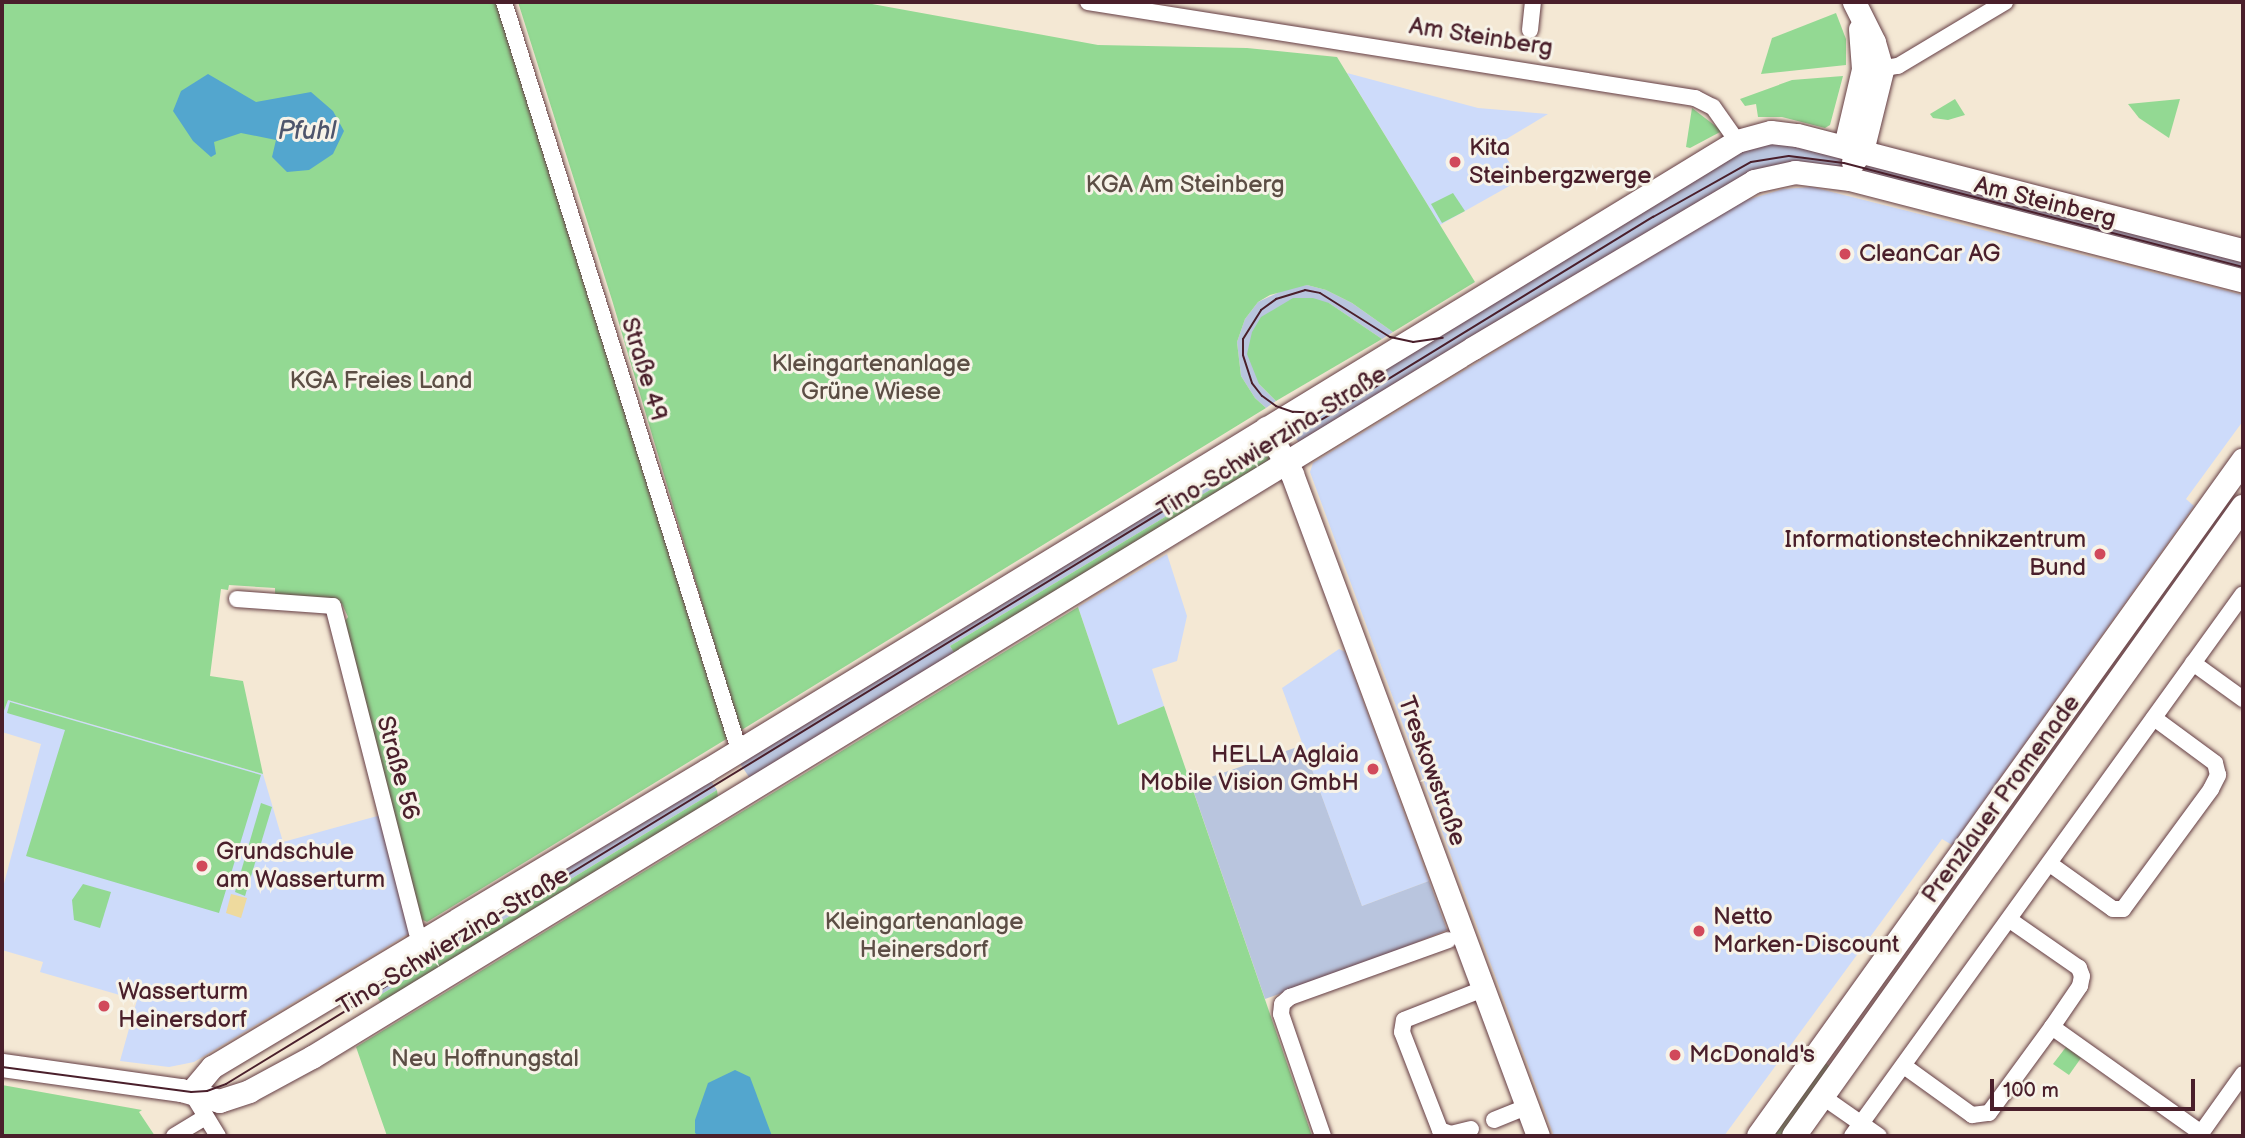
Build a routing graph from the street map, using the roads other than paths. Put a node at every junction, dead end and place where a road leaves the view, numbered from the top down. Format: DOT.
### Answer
graph roads {
  1 [pos="504,2"];
  2 [pos="1088,2"];
  3 [pos="1533,2"];
  4 [pos="1853,2"];
  5 [pos="2005,2"];
  6 [pos="1530,30"];
  7 [pos="1872,70"];
  8 [pos="1737,141"];
  9 [pos="1853,159"];
  10 [pos="2243,250"];
  11 [pos="2243,281"];
  12 [pos="1266,428"];
  13 [pos="2243,461"];
  14 [pos="1288,464"];
  15 [pos="2243,507"];
  16 [pos="2172,561"];
  17 [pos="2194,577"];
  18 [pos="2243,594"];
  19 [pos="237,599"];
  20 [pos="2193,663"];
  21 [pos="2243,699"];
  22 [pos="2154,718"];
  23 [pos="739,750"];
  24 [pos="715,765"];
  25 [pos="734,801"];
  26 [pos="2050,864"];
  27 [pos="2010,920"];
  28 [pos="1448,940"];
  29 [pos="422,941"];
  30 [pos="1483,989"];
  31 [pos="2052,1027"];
  32 [pos="2,1065"];
  33 [pos="1904,1066"];
  34 [pos="2243,1074"];
  35 [pos="191,1093"];
  36 [pos="1823,1097"];
  37 [pos="1527,1107"];
  38 [pos="206,1117"];
  39 [pos="1494,1120"];
  40 [pos="1471,1129"];
  41 [pos="1857,1130"];
  42 [pos="2200,1135"];
  43 [pos="174,1136"];
  44 [pos="218,1136"];
  45 [pos="1323,1136"];
  46 [pos="1538,1136"];
  47 [pos="1759,1136"];
  48 [pos="1794,1136"];
  49 [pos="1879,1136"];
  1 -- 23 [label="street, Straße 49"];
  2 -- 8 [label="street, Am Steinberg"];
  3 -- 6 [label="street"];
  4 -- 7 [label="main road"];
  5 -- 7 [label="street"];
  7 -- 9 [label="main road"];
  8 -- 9 [label="main road, Am Steinberg"];
  8 -- 12 [label="main road, Tino-Schwierzina-Straße"];
  9 -- 10 [label="main road, Am Steinberg"];
  9 -- 11 [label="main road, Am Steinberg"];
  9 -- 14 [label="main road, Tino-Schwierzina-Straße"];
  12 -- 14 [label="main road, Treskowstraße"];
  12 -- 23 [label="main road, Tino-Schwierzina-Straße"];
  13 -- 16 [label="main road, Prenzlauer Promenade"];
  14 -- 25 [label="main road, Tino-Schwierzina-Straße"];
  14 -- 30 [label="main road, Treskowstraße"];
  15 -- 17 [label="main road, Prenzlauer Promenade"];
  16 -- 17 [label="main road"];
  16 -- 47 [label="main road, Prenzlauer Promenade"];
  17 -- 36 [label="main road, Prenzlauer Promenade"];
  18 -- 20 [label="street"];
  19 -- 29 [label="street, Straße 56"];
  20 -- 21 [label="street"];
  20 -- 22 [label="street"];
  22 -- 26 [label="street"];
  22 -- 26 [label="street"];
  23 -- 24 [label="main road, Tino-Schwierzina-Straße"];
  24 -- 25 [label="main road"];
  24 -- 29 [label="main road, Tino-Schwierzina-Straße"];
  25 -- 35 [label="main road, Tino-Schwierzina-Straße"];
  26 -- 27 [label="street"];
  27 -- 31 [label="street"];
  27 -- 33 [label="street"];
  28 -- 45 [label="street"];
  29 -- 35 [label="main road, Tino-Schwierzina-Straße"];
  30 -- 37 [label="main road, Treskowstraße"];
  30 -- 40 [label="street"];
  31 -- 33 [label="street"];
  31 -- 42 [label="street"];
  32 -- 35 [label="main road, Tino-Schwierzina-Straße"];
  33 -- 41 [label="street"];
  34 -- 42 [label="street"];
  35 -- 38 [label="street"];
  36 -- 41 [label="street"];
  36 -- 48 [label="main road, Prenzlauer Promenade"];
  37 -- 39 [label="street"];
  37 -- 46 [label="main road, Treskowstraße"];
  38 -- 43 [label="street"];
  38 -- 44 [label="street"];
  41 -- 49 [label="street"];
}
